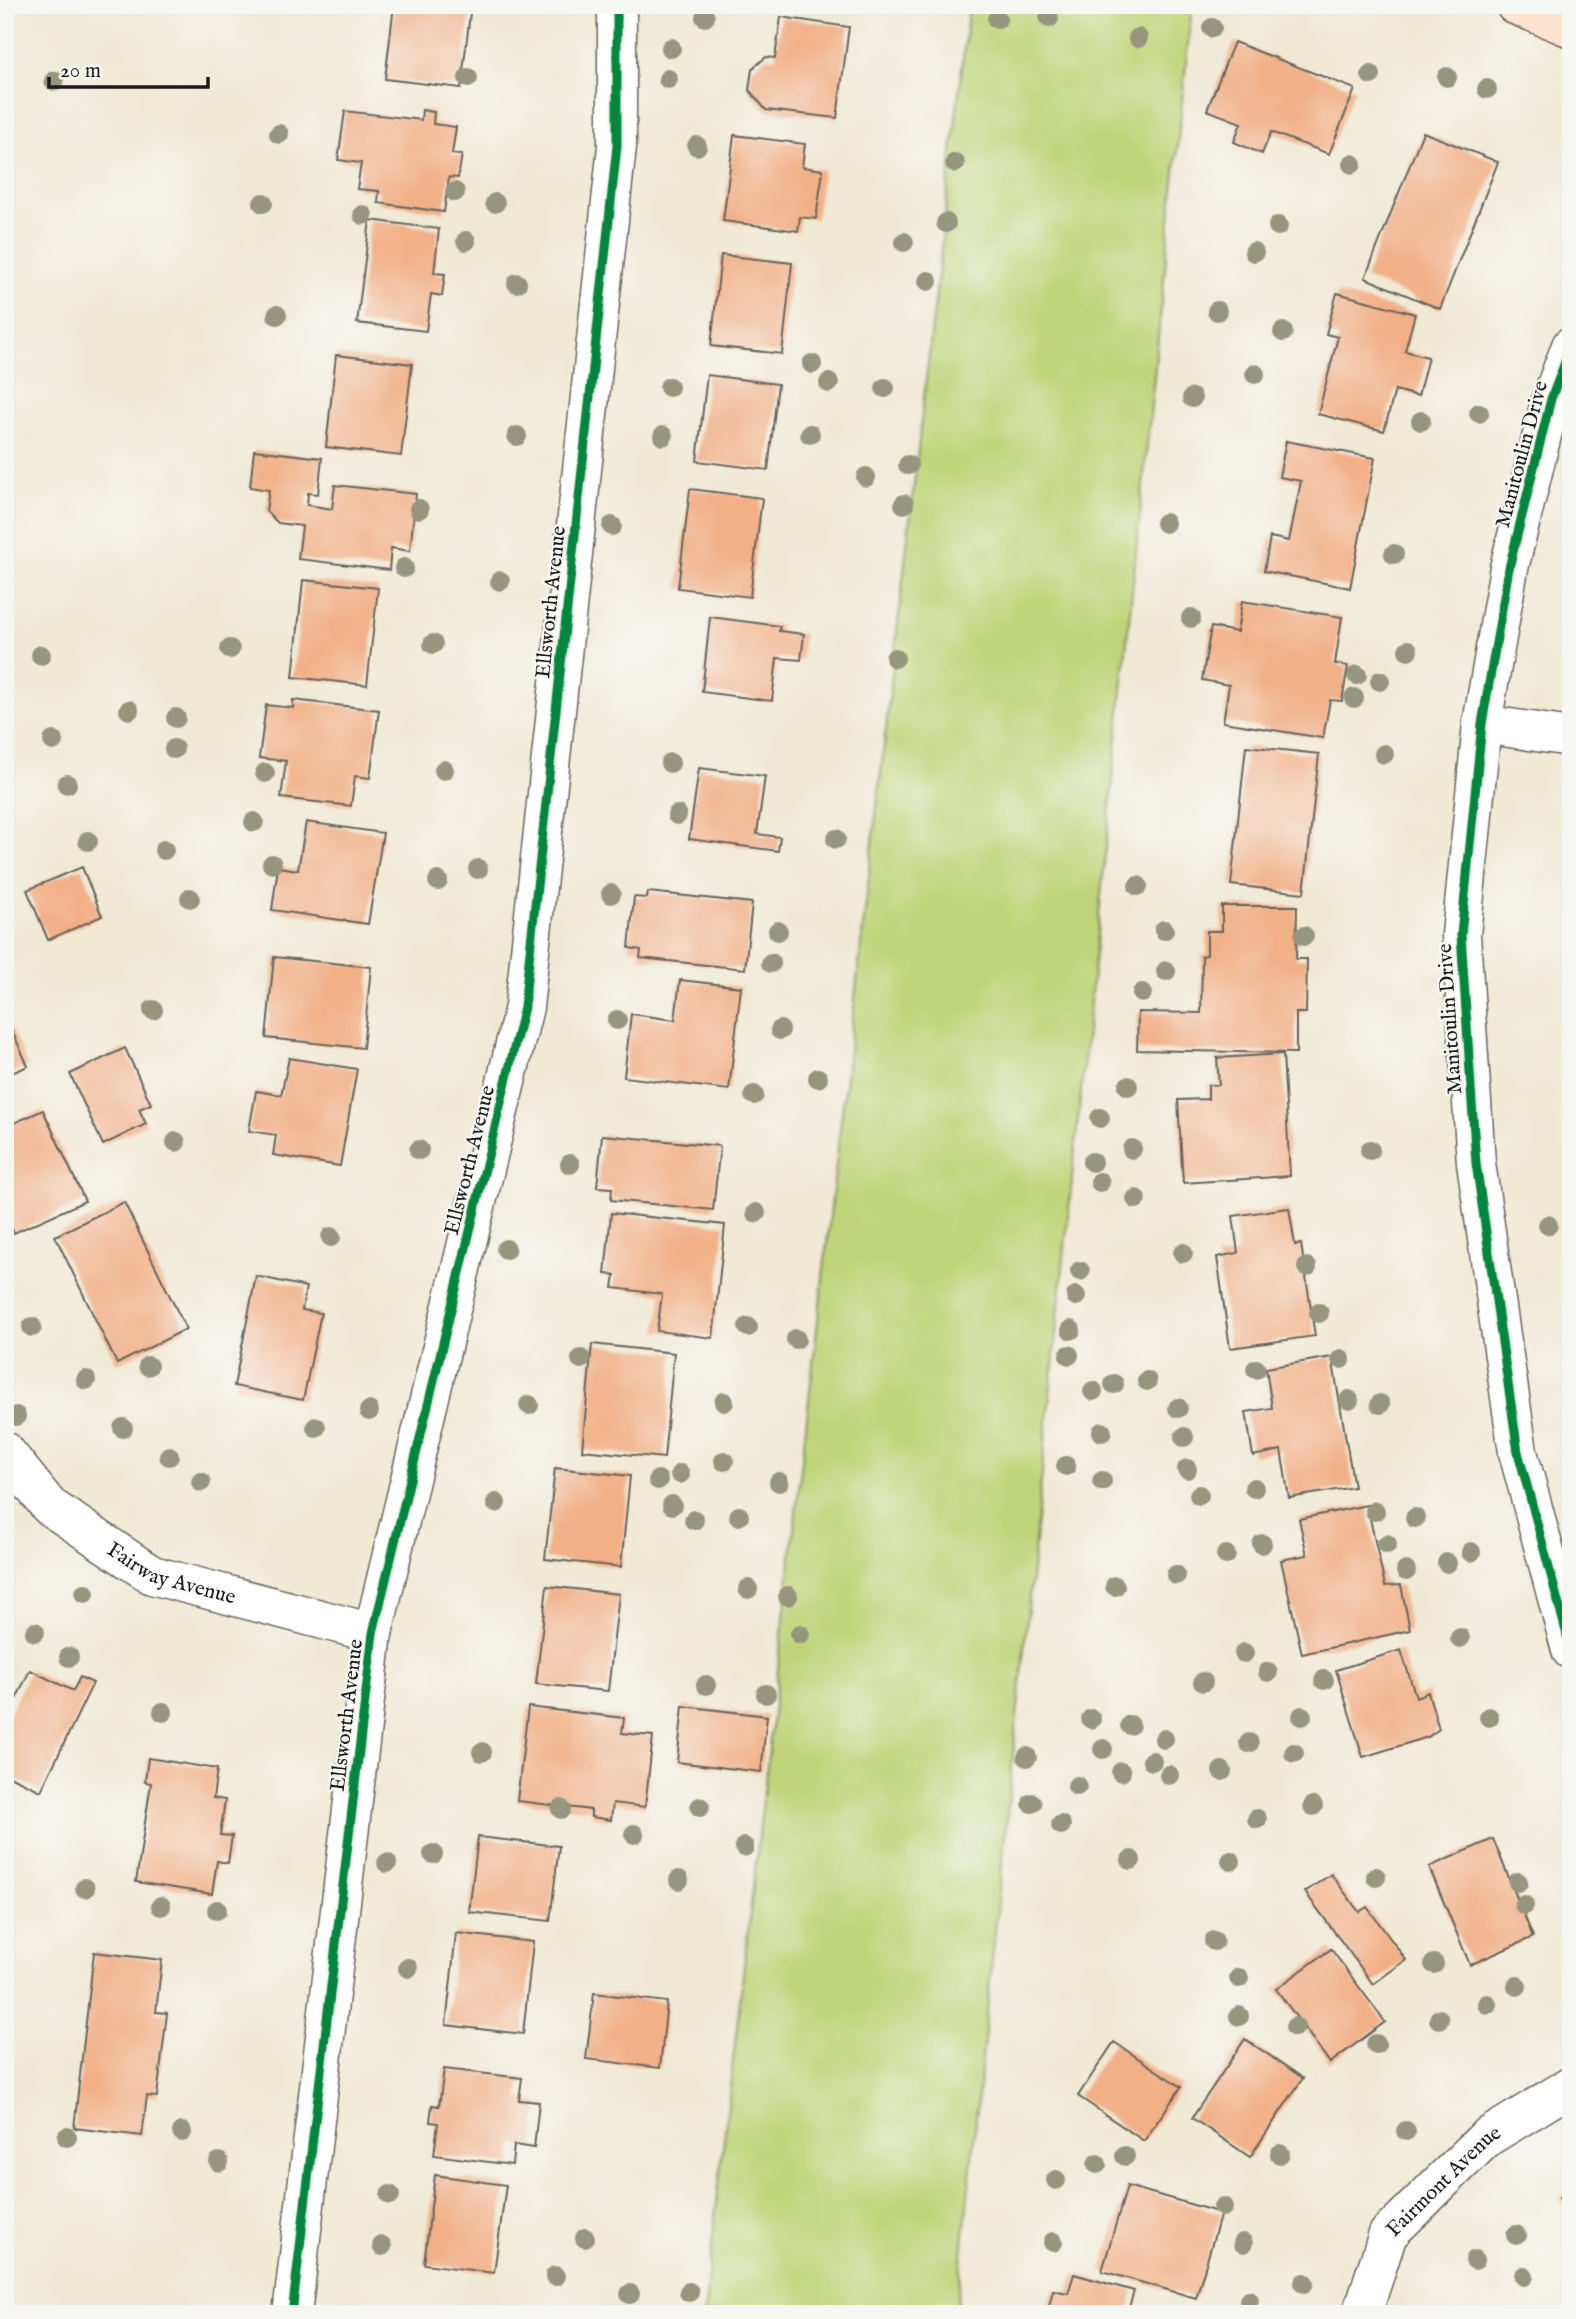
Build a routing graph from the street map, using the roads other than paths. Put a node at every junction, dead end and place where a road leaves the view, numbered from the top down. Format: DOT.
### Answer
graph roads {
  1 [pos="617,5"];
  2 [pos="1515,5"];
  3 [pos="1571,28"];
  4 [pos="1571,346"];
  5 [pos="1482,724"];
  6 [pos="1571,737"];
  7 [pos="5,1451"];
  8 [pos="373,1633"];
  9 [pos="1571,1650"];
  10 [pos="1571,2086"];
  11 [pos="292,2314"];
  12 [pos="1362,2314"];
  1 -- 8 [label="street, Ellsworth Avenue"];
  2 -- 3 [label="street"];
  4 -- 5 [label="street, Manitoulin Drive"];
  5 -- 6 [label="street"];
  5 -- 9 [label="street, Manitoulin Drive"];
  7 -- 8 [label="street, Fairway Avenue"];
  8 -- 11 [label="street, Ellsworth Avenue"];
  10 -- 12 [label="street, Fairmont Avenue"];
}
